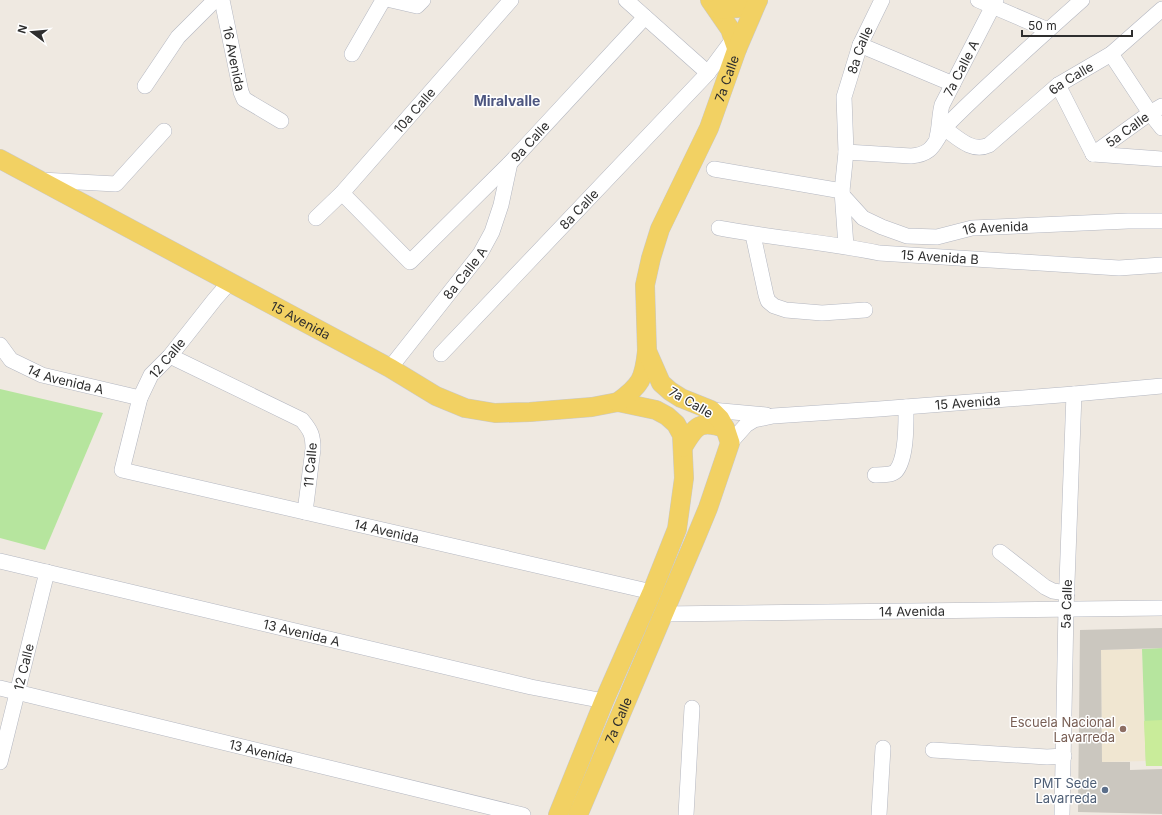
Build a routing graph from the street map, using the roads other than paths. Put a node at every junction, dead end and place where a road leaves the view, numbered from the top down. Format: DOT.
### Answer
graph roads {
  1 [pos="215,0"];
  2 [pos="222,0"];
  3 [pos="385,0"];
  4 [pos="391,0"];
  5 [pos="423,0"];
  6 [pos="511,0"];
  7 [pos="626,0"];
  8 [pos="758,0"];
  9 [pos="882,0"];
  10 [pos="978,0"];
  11 [pos="1082,0"];
  12 [pos="714,4"];
  13 [pos="994,4"];
  14 [pos="1162,9"];
  15 [pos="645,17"];
  16 [pos="1048,30"];
  17 [pos="735,44"];
  18 [pos="860,45"];
  19 [pos="352,54"];
  20 [pos="1111,54"];
  21 [pos="712,68"];
  22 [pos="953,84"];
  23 [pos="1058,85"];
  24 [pos="145,86"];
  25 [pos="1156,109"];
  26 [pos="281,122"];
  27 [pos="1162,128"];
  28 [pos="164,131"];
  29 [pos="940,133"];
  30 [pos="846,152"];
  31 [pos="1092,154"];
  32 [pos="0,159"];
  33 [pos="1162,159"];
  34 [pos="510,163"];
  35 [pos="714,169"];
  36 [pos="38,180"];
  37 [pos="342,193"];
  38 [pos="843,193"];
  39 [pos="316,218"];
  40 [pos="1162,221"];
  41 [pos="719,228"];
  42 [pos="753,234"];
  43 [pos="846,246"];
  44 [pos="1162,265"];
  45 [pos="229,283"];
  46 [pos="865,310"];
  47 [pos="0,345"];
  48 [pos="647,351"];
  49 [pos="441,354"];
  50 [pos="170,356"];
  51 [pos="390,368"];
  52 [pos="1162,386"];
  53 [pos="1074,394"];
  54 [pos="140,398"];
  55 [pos="618,402"];
  56 [pos="906,407"];
  57 [pos="710,410"];
  58 [pos="773,416"];
  59 [pos="728,435"];
  60 [pos="683,447"];
  61 [pos="122,470"];
  62 [pos="875,475"];
  63 [pos="305,512"];
  64 [pos="1000,552"];
  65 [pos="0,561"];
  66 [pos="47,572"];
  67 [pos="652,592"];
  68 [pos="1067,593"];
  69 [pos="1162,608"];
  70 [pos="1066,609"];
  71 [pos="663,614"];
  72 [pos="0,688"];
  73 [pos="18,692"];
  74 [pos="604,701"];
  75 [pos="692,708"];
  76 [pos="883,748"];
  77 [pos="933,750"];
  78 [pos="1064,756"];
  79 [pos="0,762"];
  80 [pos="524,815"];
  81 [pos="558,815"];
  82 [pos="578,815"];
  83 [pos="686,815"];
  84 [pos="879,815"];
  85 [pos="1062,815"];
  1 -- 24 [label="street"];
  2 -- 26 [label="street, 16 Avenida"];
  3 -- 19 [label="street"];
  4 -- 5 [label="street"];
  6 -- 37 [label="street, 10a Calle"];
  7 -- 15 [label="street"];
  8 -- 12 [label="main road"];
  8 -- 17 [label="main road"];
  9 -- 18 [label="street, 8a Calle"];
  10 -- 13 [label="street"];
  11 -- 16 [label="street"];
  12 -- 17 [label="main road"];
  13 -- 16 [label="street"];
  13 -- 22 [label="street, 7a Calle A"];
  14 -- 20 [label="street, 6a Calle"];
  15 -- 21 [label="street"];
  15 -- 34 [label="street, 9a Calle"];
  16 -- 29 [label="street"];
  17 -- 21 [label="street, 8a Calle"];
  17 -- 48 [label="main road, 7a Calle"];
  18 -- 22 [label="street"];
  18 -- 30 [label="street, 8a Calle"];
  20 -- 23 [label="street, 6a Calle"];
  20 -- 25 [label="street"];
  21 -- 49 [label="street, 8a Calle"];
  22 -- 29 [label="street, 7a Calle A"];
  23 -- 29 [label="street, 6a Calle"];
  23 -- 31 [label="street"];
  25 -- 27 [label="street"];
  25 -- 31 [label="street, 5a Calle"];
  28 -- 36 [label="street"];
  29 -- 30 [label="street"];
  30 -- 38 [label="street, 8a Calle"];
  31 -- 33 [label="street"];
  32 -- 36 [label="main road, 15 Avenida"];
  34 -- 37 [label="street, 9a Calle"];
  34 -- 51 [label="street, 8a Calle A"];
  35 -- 38 [label="street"];
  36 -- 45 [label="main road, 15 Avenida"];
  37 -- 39 [label="street, 10a Calle"];
  38 -- 40 [label="street, 16 Avenida"];
  38 -- 43 [label="street, 8a Calle"];
  41 -- 42 [label="street, 15 Avenida B"];
  42 -- 43 [label="street, 15 Avenida B"];
  42 -- 46 [label="street"];
  43 -- 44 [label="street, 15 Avenida B"];
  45 -- 50 [label="street, 12 Calle"];
  45 -- 51 [label="main road, 15 Avenida"];
  47 -- 54 [label="street, 14 Avenida A"];
  48 -- 55 [label="main road"];
  48 -- 57 [label="main road, 7a Calle"];
  50 -- 54 [label="street, 12 Calle"];
  50 -- 63 [label="street, 11 Calle"];
  51 -- 55 [label="main road, 15 Avenida"];
  52 -- 53 [label="street, 15 Avenida"];
  53 -- 56 [label="street, 15 Avenida"];
  53 -- 68 [label="street, 5a Calle"];
  54 -- 61 [label="street, 12 Calle"];
  55 -- 60 [label="main road, 7a Calle"];
  56 -- 58 [label="street, 15 Avenida"];
  56 -- 62 [label="street"];
  57 -- 58 [label="street, 15 Avenida"];
  57 -- 59 [label="main road, 7a Calle"];
  58 -- 59 [label="street, 15 Avenida"];
  59 -- 60 [label="main road"];
  59 -- 71 [label="main road, 7a Calle"];
  60 -- 67 [label="main road, 7a Calle"];
  61 -- 63 [label="street, 14 Avenida"];
  63 -- 67 [label="street, 14 Avenida"];
  64 -- 68 [label="street"];
  65 -- 66 [label="street, 13 Avenida A"];
  66 -- 73 [label="street, 12 Calle"];
  66 -- 74 [label="street, 13 Avenida A"];
  67 -- 74 [label="main road, 7a Calle"];
  68 -- 70 [label="street, 5a Calle"];
  69 -- 70 [label="street, 14 Avenida"];
  70 -- 71 [label="street, 14 Avenida"];
  70 -- 78 [label="street, 5a Calle"];
  71 -- 82 [label="main road, 7a Calle"];
  72 -- 73 [label="street, 13 Avenida"];
  73 -- 79 [label="street, 12 Calle"];
  73 -- 80 [label="street, 13 Avenida"];
  74 -- 81 [label="main road, 7a Calle"];
  75 -- 83 [label="street"];
  76 -- 84 [label="street"];
  77 -- 78 [label="street"];
  78 -- 85 [label="street, 5a Calle"];
}
